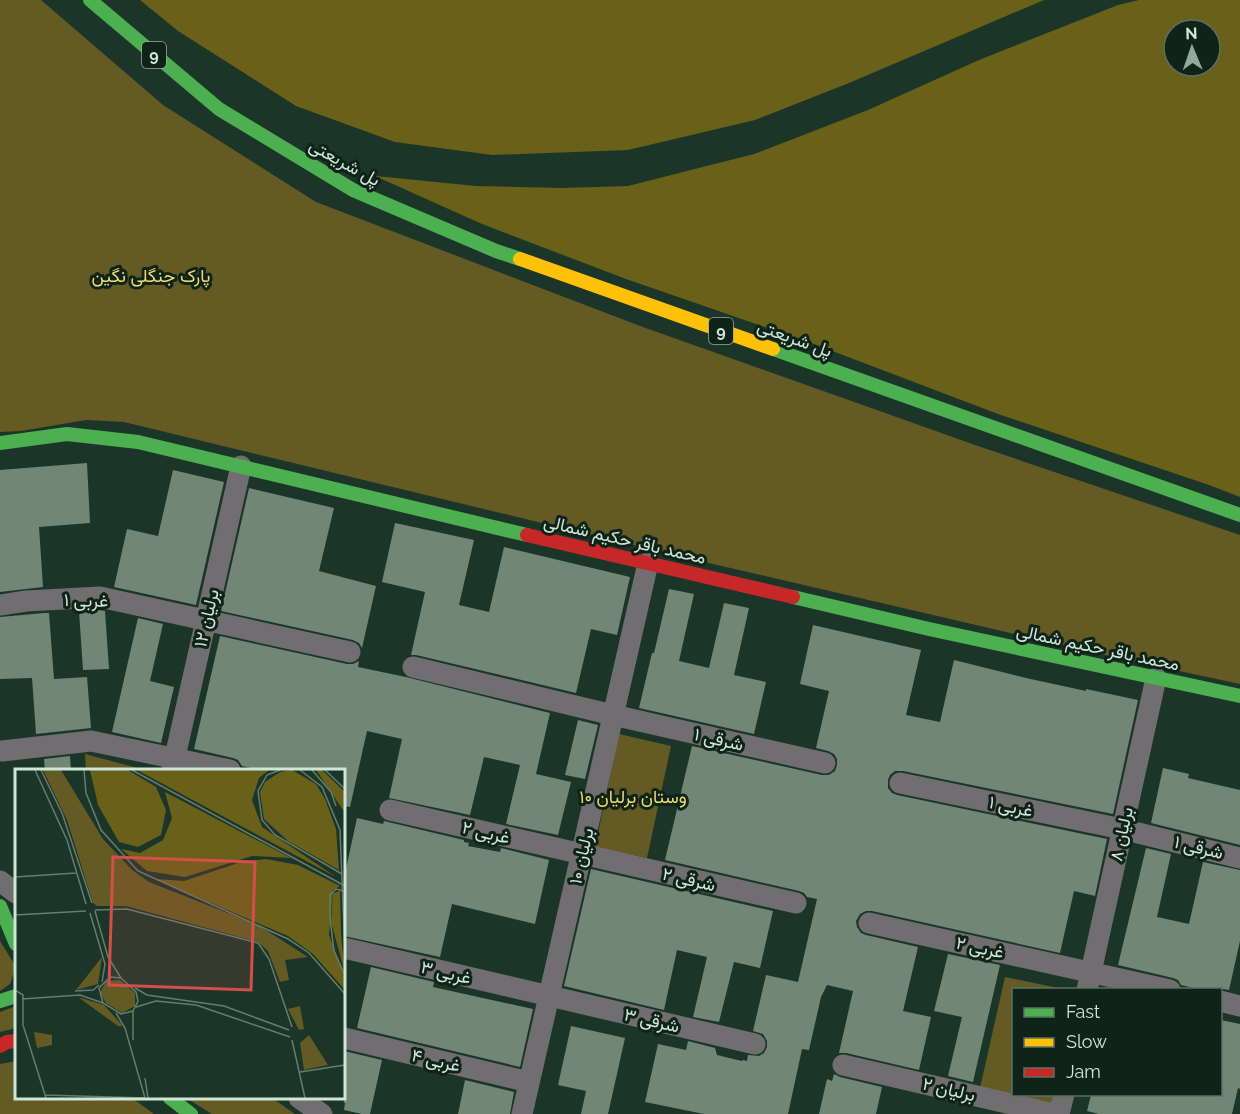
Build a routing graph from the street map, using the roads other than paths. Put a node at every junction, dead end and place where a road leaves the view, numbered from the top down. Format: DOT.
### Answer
graph roads {
  1 [pos="90,0"];
  2 [pos="0,442"];
  3 [pos="241,466"];
  4 [pos="1240,515"];
  5 [pos="648,563"];
  6 [pos="0,605"];
  7 [pos="206,619"];
  8 [pos="350,652"];
  9 [pos="413,667"];
  10 [pos="1156,678"];
  11 [pos="1240,696"];
  12 [pos="613,715"];
  13 [pos="2,751"];
  14 [pos="825,763"];
  15 [pos="174,764"];
  16 [pos="214,769"];
  17 [pos="900,783"];
  18 [pos="390,810"];
  19 [pos="1122,829"];
  20 [pos="581,854"];
  21 [pos="1240,858"];
  22 [pos="0,881"];
  23 [pos="15,892"];
  24 [pos="796,903"];
  25 [pos="0,906"];
  26 [pos="869,923"];
  27 [pos="15,942"];
  28 [pos="345,948"];
  29 [pos="1089,980"];
  30 [pos="1154,988"];
  31 [pos="15,996"];
  32 [pos="549,996"];
  33 [pos="0,1001"];
  34 [pos="1222,1001"];
  35 [pos="1240,1006"];
  36 [pos="345,1038"];
  37 [pos="15,1041"];
  38 [pos="755,1044"];
  39 [pos="0,1046"];
  40 [pos="843,1065"];
  41 [pos="529,1082"];
  42 [pos="1064,1096"];
  43 [pos="171,1099"];
  44 [pos="300,1099"];
  45 [pos="191,1114"];
  46 [pos="322,1114"];
  47 [pos="522,1114"];
  48 [pos="1054,1114"];
  49 [pos="1059,1114"];
  1 -- 4 [label="street, پل شریعتی / 9"];
  2 -- 3 [label="street, محمد باقر حکیم شمالی"];
  3 -- 5 [label="street, محمد باقر حکیم شمالی"];
  3 -- 7 [label="street, برلیان ۱۲"];
  5 -- 10 [label="street, محمد باقر حکیم شمالی"];
  5 -- 12 [label="street, برلیان ۱۰"];
  6 -- 7 [label="street, ۱ غربی"];
  7 -- 8 [label="street"];
  7 -- 15 [label="street, برلیان ۱۲"];
  9 -- 12 [label="street"];
  10 -- 11 [label="street, محمد باقر حکیم شمالی"];
  10 -- 19 [label="street, برلیان ۸"];
  12 -- 14 [label="street, ۱ شرقی"];
  12 -- 20 [label="street, برلیان ۱۰"];
  13 -- 15 [label="street"];
  15 -- 16 [label="street"];
  17 -- 19 [label="street, ۱ غربی"];
  18 -- 20 [label="street, ۲ غربی"];
  19 -- 21 [label="street, ۱ شرقی"];
  19 -- 29 [label="street, برلیان ۸"];
  20 -- 24 [label="street, ۲ شرقی"];
  20 -- 32 [label="street, برلیان ۱۰"];
  22 -- 23 [label="street"];
  25 -- 27 [label="street"];
  26 -- 29 [label="street, ۲ غربی"];
  28 -- 32 [label="street, ۳ غربی"];
  29 -- 30 [label="street"];
  31 -- 33 [label="street"];
  32 -- 38 [label="street, ۳ شرقی"];
  32 -- 41 [label="street, برلیان ۱۰"];
  34 -- 35 [label="street"];
  36 -- 41 [label="street, ۴ غربی"];
  37 -- 39 [label="street"];
  40 -- 48 [label="street, برلیان ۲"];
  41 -- 47 [label="street, برلیان ۱۰"];
  42 -- 49 [label="street"];
  43 -- 45 [label="street"];
  44 -- 46 [label="street"];
}
